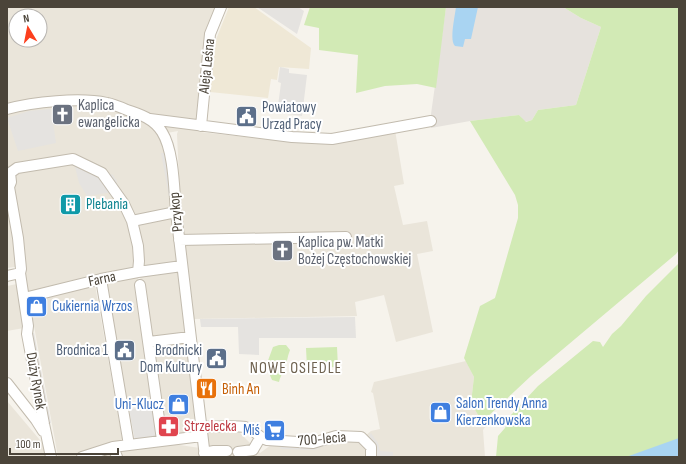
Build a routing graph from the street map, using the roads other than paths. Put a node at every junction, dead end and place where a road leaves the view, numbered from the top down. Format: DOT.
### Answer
graph roads {
  1 [pos="221,7"];
  2 [pos="7,109"];
  3 [pos="150,119"];
  4 [pos="431,121"];
  5 [pos="201,126"];
  6 [pos="8,188"];
  7 [pos="176,212"];
  8 [pos="132,221"];
  9 [pos="346,237"];
  10 [pos="179,240"];
  11 [pos="182,266"];
  12 [pos="138,272"];
  13 [pos="20,273"];
  14 [pos="7,276"];
  15 [pos="101,279"];
  16 [pos="140,285"];
  17 [pos="24,298"];
  18 [pos="190,337"];
  19 [pos="149,342"];
  20 [pos="7,383"];
  21 [pos="202,432"];
  22 [pos="260,438"];
  23 [pos="162,440"];
  24 [pos="129,445"];
  25 [pos="51,452"];
  26 [pos="115,452"];
  27 [pos="227,452"];
  28 [pos="238,452"];
  29 [pos="205,455"];
  30 [pos="82,457"];
  31 [pos="371,457"];
  1 -- 5 [label="street, Aleja Leśna"];
  2 -- 3 [label="street, Przykop"];
  3 -- 5 [label="street"];
  3 -- 7 [label="street, Przykop"];
  4 -- 5 [label="street"];
  6 -- 8 [label="street"];
  6 -- 13 [label="street, Duży Rynek"];
  7 -- 8 [label="street"];
  7 -- 10 [label="street, Przykop"];
  8 -- 12 [label="street"];
  9 -- 10 [label="street"];
  10 -- 11 [label="street, Przykop"];
  11 -- 12 [label="street, Farna"];
  11 -- 18 [label="street, Przykop"];
  12 -- 15 [label="street, Farna"];
  13 -- 14 [label="street"];
  13 -- 17 [label="street, Duży Rynek"];
  15 -- 17 [label="street, Farna"];
  15 -- 24 [label="street"];
  16 -- 19 [label="street"];
  17 -- 25 [label="street, Duży Rynek"];
  18 -- 19 [label="street"];
  18 -- 21 [label="street, Przykop"];
  19 -- 23 [label="street"];
  20 -- 25 [label="street, Duży Rynek"];
  21 -- 22 [label="street, 700-lecia"];
  21 -- 23 [label="street"];
  21 -- 29 [label="street, Przykop"];
  22 -- 28 [label="street"];
  22 -- 31 [label="street, 700-lecia"];
  23 -- 24 [label="street"];
  24 -- 26 [label="street"];
  26 -- 30 [label="street"];
  27 -- 29 [label="street"];
}
